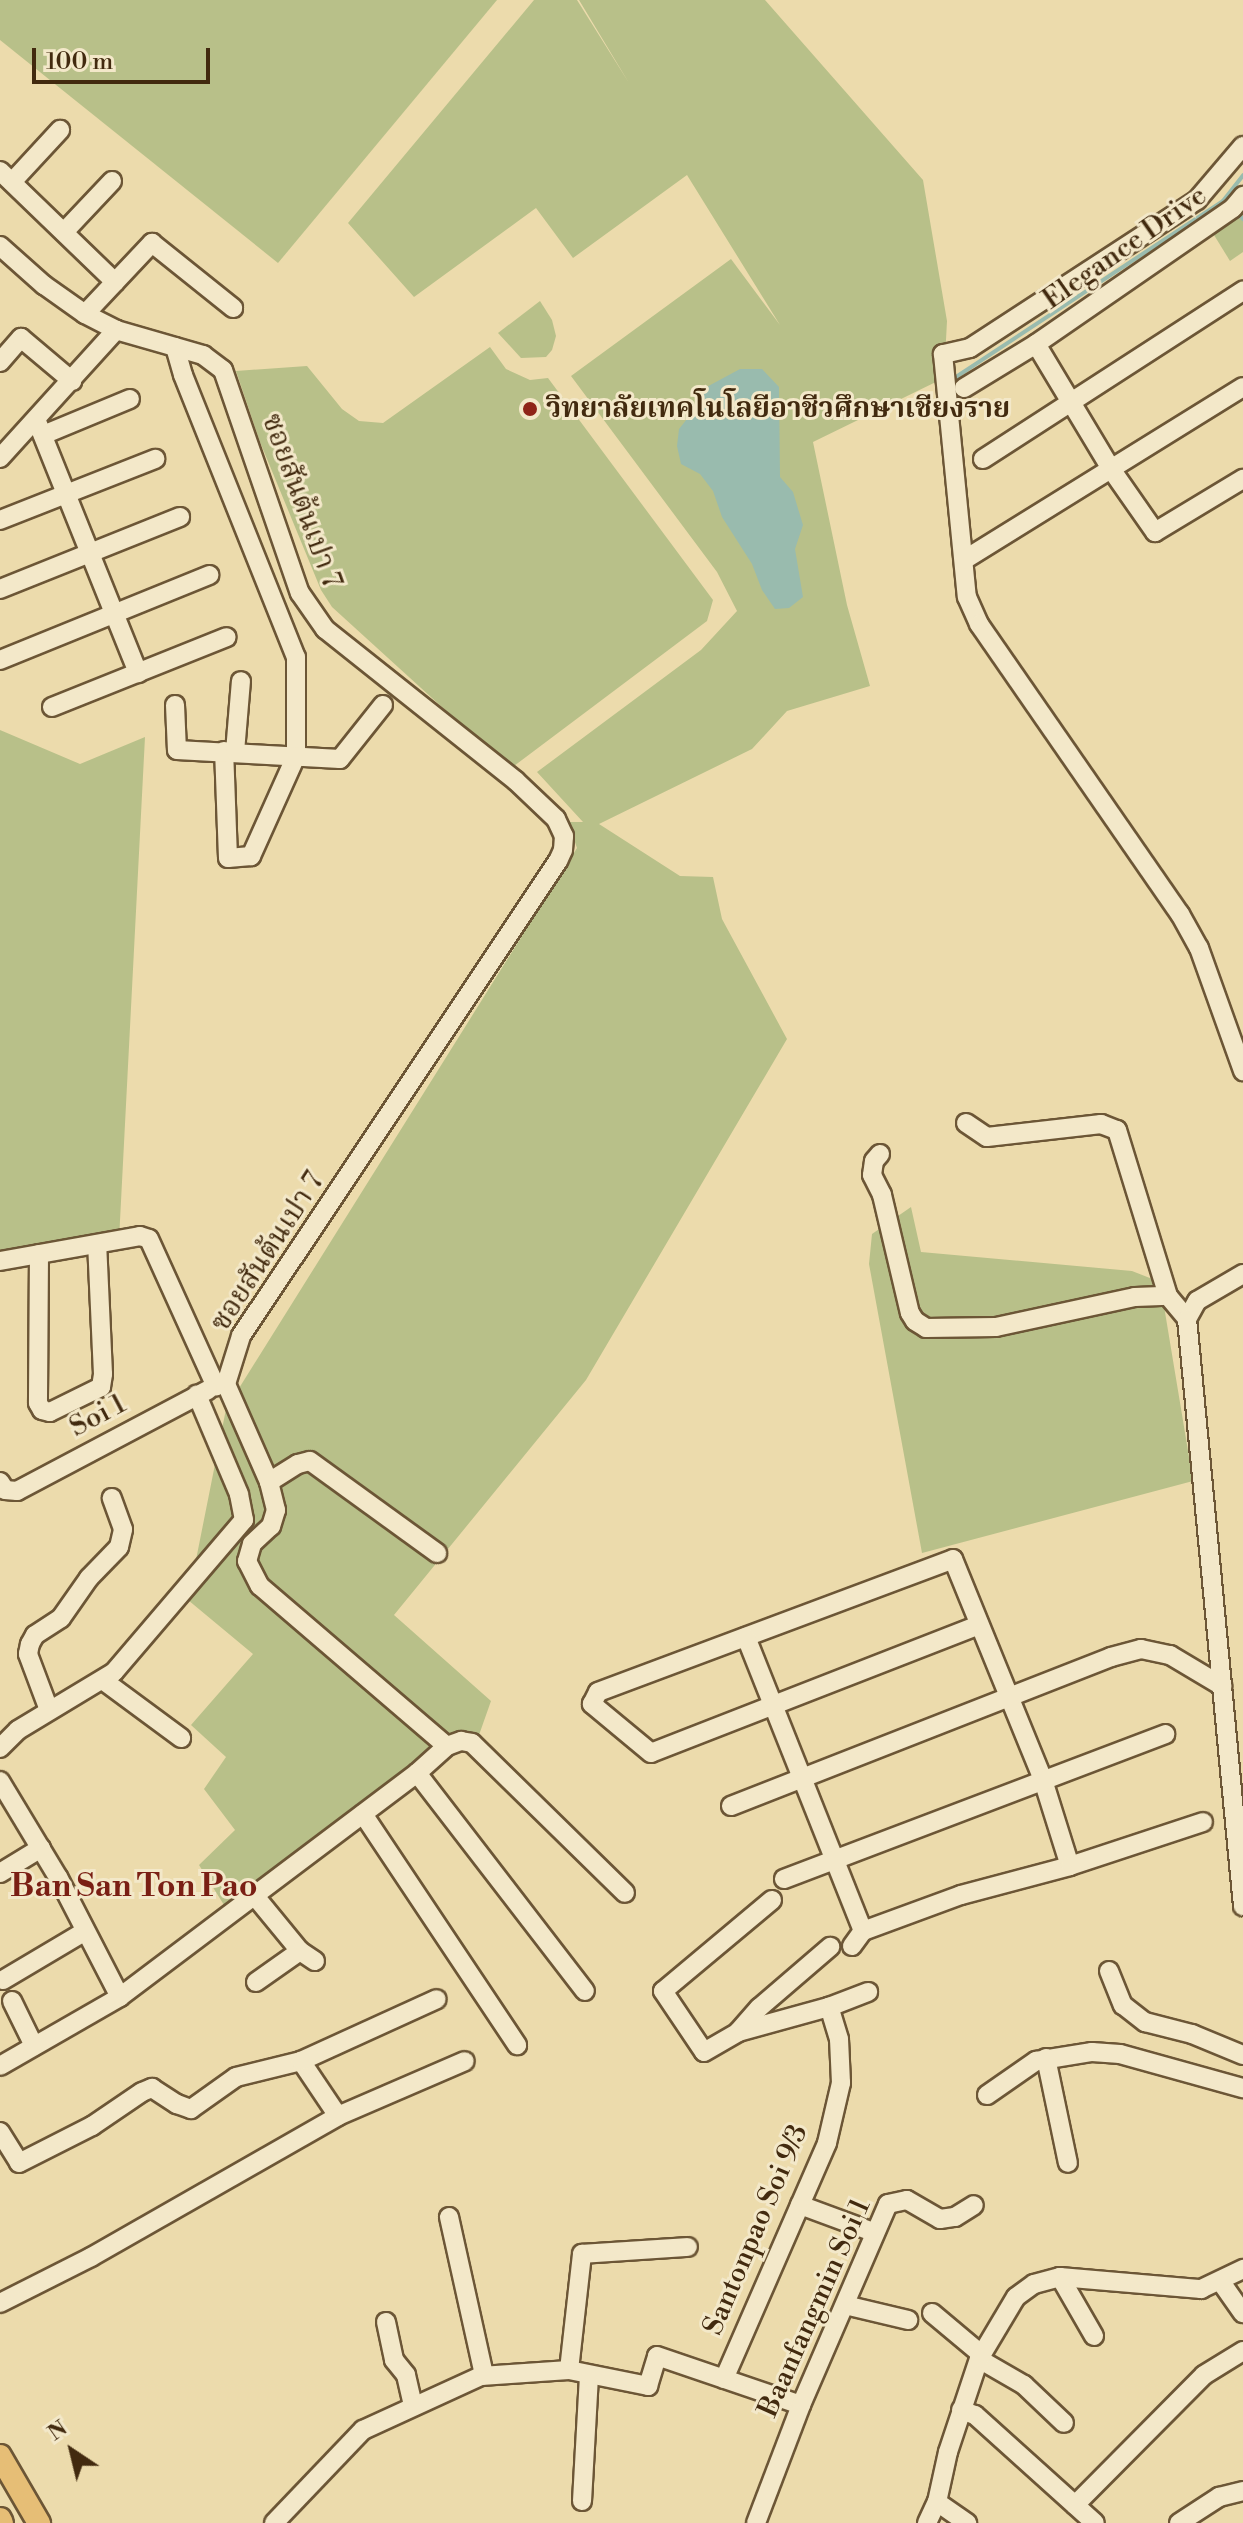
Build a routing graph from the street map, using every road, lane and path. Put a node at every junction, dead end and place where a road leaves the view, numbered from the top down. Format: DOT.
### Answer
graph roads {
  1 [pos="60,130"];
  2 [pos="1243,146"];
  3 [pos="6,176"];
  4 [pos="112,181"];
  5 [pos="1243,196"];
  6 [pos="64,232"];
  7 [pos="0,246"];
  8 [pos="115,282"];
  9 [pos="1243,291"];
  10 [pos="233,308"];
  11 [pos="85,314"];
  12 [pos="116,330"];
  13 [pos="1036,344"];
  14 [pos="175,347"];
  15 [pos="0,362"];
  16 [pos="72,381"];
  17 [pos="1243,387"];
  18 [pos="964,388"];
  19 [pos="130,399"];
  20 [pos="1073,403"];
  21 [pos="40,427"];
  22 [pos="0,458"];
  23 [pos="155,459"];
  24 [pos="983,459"];
  25 [pos="1111,469"];
  26 [pos="1243,479"];
  27 [pos="67,495"];
  28 [pos="180,517"];
  29 [pos="0,520"];
  30 [pos="90,553"];
  31 [pos="964,560"];
  32 [pos="209,575"];
  33 [pos="0,589"];
  34 [pos="114,613"];
  35 [pos="227,637"];
  36 [pos="0,660"];
  37 [pos="138,673"];
  38 [pos="241,681"];
  39 [pos="175,705"];
  40 [pos="383,705"];
  41 [pos="52,707"];
  42 [pos="230,752"];
  43 [pos="296,756"];
  44 [pos="1243,1071"];
  45 [pos="966,1123"];
  46 [pos="880,1154"];
  47 [pos="97,1244"];
  48 [pos="39,1254"];
  49 [pos="0,1261"];
  50 [pos="1243,1274"];
  51 [pos="1168,1296"];
  52 [pos="1187,1319"];
  53 [pos="221,1385"];
  54 [pos="197,1395"];
  55 [pos="0,1482"];
  56 [pos="269,1482"];
  57 [pos="112,1498"];
  58 [pos="437,1553"];
  59 [pos="979,1625"];
  60 [pos="746,1637"];
  61 [pos="104,1681"];
  62 [pos="1222,1686"];
  63 [pos="1010,1699"];
  64 [pos="774,1706"];
  65 [pos="49,1710"];
  66 [pos="1165,1734"];
  67 [pos="181,1738"];
  68 [pos="447,1746"];
  69 [pos="0,1748"];
  70 [pos="417,1773"];
  71 [pos="802,1778"];
  72 [pos="1043,1780"];
  73 [pos="0,1781"];
  74 [pos="731,1806"];
  75 [pos="363,1814"];
  76 [pos="1203,1822"];
  77 [pos="41,1848"];
  78 [pos="835,1860"];
  79 [pos="1070,1866"];
  80 [pos="0,1873"];
  81 [pos="784,1879"];
  82 [pos="625,1893"];
  83 [pos="254,1895"];
  84 [pos="772,1900"];
  85 [pos="1243,1906"];
  86 [pos="84,1932"];
  87 [pos="830,1947"];
  88 [pos="1109,1971"];
  89 [pos="3,1980"];
  90 [pos="256,1982"];
  91 [pos="585,1991"];
  92 [pos="868,1992"];
  93 [pos="120,1997"];
  94 [pos="437,1999"];
  95 [pos="12,2001"];
  96 [pos="829,2007"];
  97 [pos="738,2032"];
  98 [pos="517,2045"];
  99 [pos="34,2046"];
  100 [pos="1243,2055"];
  101 [pos="1046,2058"];
  102 [pos="301,2061"];
  103 [pos="465,2061"];
  104 [pos="0,2066"];
  105 [pos="1243,2088"];
  106 [pos="987,2095"];
  107 [pos="338,2116"];
  108 [pos="0,2132"];
  109 [pos="1068,2163"];
  110 [pos="800,2205"];
  111 [pos="974,2205"];
  112 [pos="449,2217"];
  113 [pos="873,2232"];
  114 [pos="688,2247"];
  115 [pos="1242,2273"];
  116 [pos="1060,2277"];
  117 [pos="1221,2282"];
  118 [pos="0,2303"];
  119 [pos="845,2305"];
  120 [pos="932,2313"];
  121 [pos="1243,2313"];
  122 [pos="908,2320"];
  123 [pos="386,2322"];
  124 [pos="1094,2336"];
  125 [pos="1243,2351"];
  126 [pos="980,2356"];
  127 [pos="569,2370"];
  128 [pos="484,2375"];
  129 [pos="589,2375"];
  130 [pos="724,2379"];
  131 [pos="801,2405"];
  132 [pos="413,2406"];
  133 [pos="961,2410"];
  134 [pos="1064,2423"];
  135 [pos="0,2456"];
  136 [pos="1243,2491"];
  137 [pos="582,2501"];
  138 [pos="937,2502"];
  139 [pos="1075,2505"];
  140 [pos="39,2523"];
  141 [pos="274,2523"];
  142 [pos="756,2523"];
  143 [pos="927,2523"];
  144 [pos="967,2523"];
  145 [pos="1095,2523"];
  146 [pos="1179,2523"];
  1 -- 3 [label="street"];
  2 -- 31 [label="street"];
  3 -- 6 [label="street"];
  4 -- 6 [label="street"];
  5 -- 13 [label="street, Elegance Drive"];
  6 -- 8 [label="street"];
  7 -- 11 [label="street"];
  8 -- 10 [label="street"];
  8 -- 11 [label="street"];
  9 -- 20 [label="street"];
  11 -- 12 [label="street"];
  12 -- 14 [label="street"];
  12 -- 16 [label="street"];
  13 -- 18 [label="street, Elegance Drive"];
  13 -- 20 [label="street, Elegance Drive"];
  14 -- 43 [label="street"];
  14 -- 53 [label="street, ซอยสันต้นเปา 7"];
  15 -- 16 [label="street"];
  16 -- 21 [label="street"];
  17 -- 25 [label="street"];
  19 -- 21 [label="street"];
  20 -- 24 [label="street"];
  20 -- 25 [label="street, Elegance Drive"];
  21 -- 22 [label="street"];
  21 -- 27 [label="street"];
  23 -- 27 [label="street"];
  25 -- 26 [label="street, Elegance Drive"];
  25 -- 31 [label="street"];
  27 -- 29 [label="street"];
  27 -- 30 [label="street"];
  28 -- 30 [label="street"];
  30 -- 33 [label="street"];
  30 -- 34 [label="street"];
  31 -- 44 [label="street"];
  32 -- 34 [label="street"];
  34 -- 36 [label="street"];
  34 -- 37 [label="street"];
  35 -- 37 [label="street"];
  37 -- 41 [label="street"];
  38 -- 42 [label="street"];
  39 -- 42 [label="street"];
  40 -- 43 [label="street"];
  42 -- 43 [label="street"];
  42 -- 43 [label="street"];
  45 -- 51 [label="street"];
  46 -- 51 [label="street"];
  47 -- 48 [label="street"];
  47 -- 48 [label="street"];
  47 -- 53 [label="street"];
  48 -- 49 [label="street"];
  50 -- 52 [label="street"];
  51 -- 52 [label="street"];
  52 -- 62 [label="street"];
  53 -- 54 [label="street, Soi 1"];
  53 -- 56 [label="street"];
  54 -- 55 [label="street, Soi 1"];
  54 -- 61 [label="street"];
  56 -- 58 [label="street"];
  56 -- 68 [label="street"];
  57 -- 65 [label="street"];
  59 -- 60 [label="street"];
  59 -- 63 [label="street"];
  59 -- 64 [label="street"];
  60 -- 64 [label="street"];
  60 -- 64 [label="street"];
  61 -- 65 [label="street"];
  61 -- 67 [label="street"];
  62 -- 63 [label="street"];
  62 -- 85 [label="street"];
  63 -- 71 [label="street"];
  63 -- 72 [label="street"];
  64 -- 71 [label="street"];
  65 -- 69 [label="street"];
  66 -- 72 [label="street"];
  68 -- 70 [label="street"];
  68 -- 82 [label="street"];
  70 -- 75 [label="street"];
  70 -- 91 [label="street"];
  71 -- 74 [label="street"];
  71 -- 78 [label="street"];
  72 -- 78 [label="street"];
  72 -- 79 [label="street"];
  73 -- 77 [label="street"];
  75 -- 83 [label="street"];
  75 -- 98 [label="street"];
  76 -- 79 [label="street"];
  77 -- 80 [label="street"];
  77 -- 86 [label="street"];
  78 -- 79 [label="street"];
  78 -- 81 [label="street"];
  83 -- 90 [label="street"];
  83 -- 93 [label="street"];
  84 -- 97 [label="street"];
  86 -- 89 [label="street"];
  86 -- 93 [label="street"];
  87 -- 97 [label="street"];
  88 -- 100 [label="street"];
  92 -- 96 [label="street"];
  93 -- 99 [label="street"];
  94 -- 102 [label="street"];
  95 -- 99 [label="street"];
  96 -- 97 [label="street"];
  96 -- 110 [label="street, Santonpao Soi 9/3"];
  99 -- 104 [label="street"];
  101 -- 105 [label="street"];
  101 -- 106 [label="street"];
  101 -- 109 [label="street"];
  102 -- 107 [label="street"];
  102 -- 108 [label="street"];
  103 -- 107 [label="street"];
  107 -- 118 [label="street"];
  110 -- 113 [label="street"];
  110 -- 130 [label="street, Santonpao Soi 9/3"];
  111 -- 113 [label="street, Baanfangmin Soi 1"];
  112 -- 128 [label="street"];
  113 -- 119 [label="street, Baanfangmin Soi 1"];
  114 -- 127 [label="street"];
  115 -- 117 [label="street"];
  116 -- 117 [label="street"];
  116 -- 124 [label="street"];
  116 -- 126 [label="street"];
  117 -- 121 [label="street"];
  119 -- 122 [label="street"];
  119 -- 131 [label="street, Baanfangmin Soi 1"];
  120 -- 126 [label="street"];
  123 -- 132 [label="street"];
  125 -- 139 [label="street"];
  126 -- 133 [label="street"];
  126 -- 134 [label="street"];
  127 -- 128 [label="street"];
  127 -- 129 [label="street"];
  128 -- 132 [label="street"];
  129 -- 130 [label="street"];
  129 -- 137 [label="street"];
  130 -- 131 [label="street"];
  131 -- 142 [label="street, Baanfangmin Soi 1"];
  132 -- 141 [label="street"];
  133 -- 138 [label="street"];
  133 -- 139 [label="street"];
  135 -- 140 [label="main road"];
  136 -- 146 [label="street"];
  138 -- 143 [label="street"];
  138 -- 144 [label="street"];
  139 -- 145 [label="street"];
}
